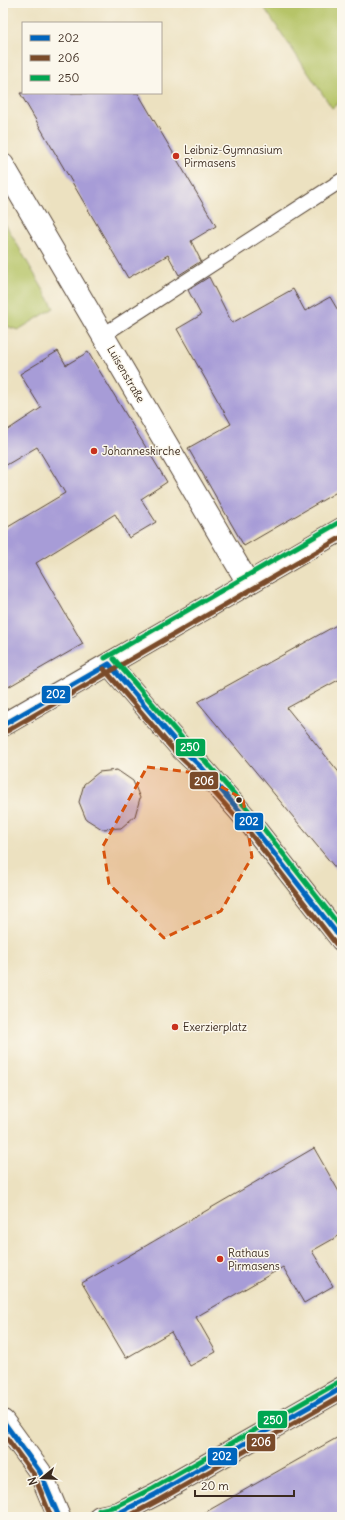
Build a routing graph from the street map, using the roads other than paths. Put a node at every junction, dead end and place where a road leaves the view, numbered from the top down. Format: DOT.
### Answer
graph roads {
  1 [pos="3,165"];
  2 [pos="342,180"];
  3 [pos="104,335"];
  4 [pos="342,529"];
  5 [pos="248,583"];
  6 [pos="109,664"];
  7 [pos="3,725"];
  8 [pos="342,940"];
  9 [pos="342,1388"];
  10 [pos="3,1421"];
  11 [pos="59,1517"];
  12 [pos="100,1517"];
  1 -- 3 [label="street, Luisenstraße"];
  2 -- 3 [label="lane"];
  3 -- 5 [label="street, Luisenstraße"];
  4 -- 5 [label="street"];
  5 -- 6 [label="street"];
  6 -- 7 [label="street"];
  6 -- 8 [label="street"];
  9 -- 12 [label="street"];
  10 -- 11 [label="street"];
}
